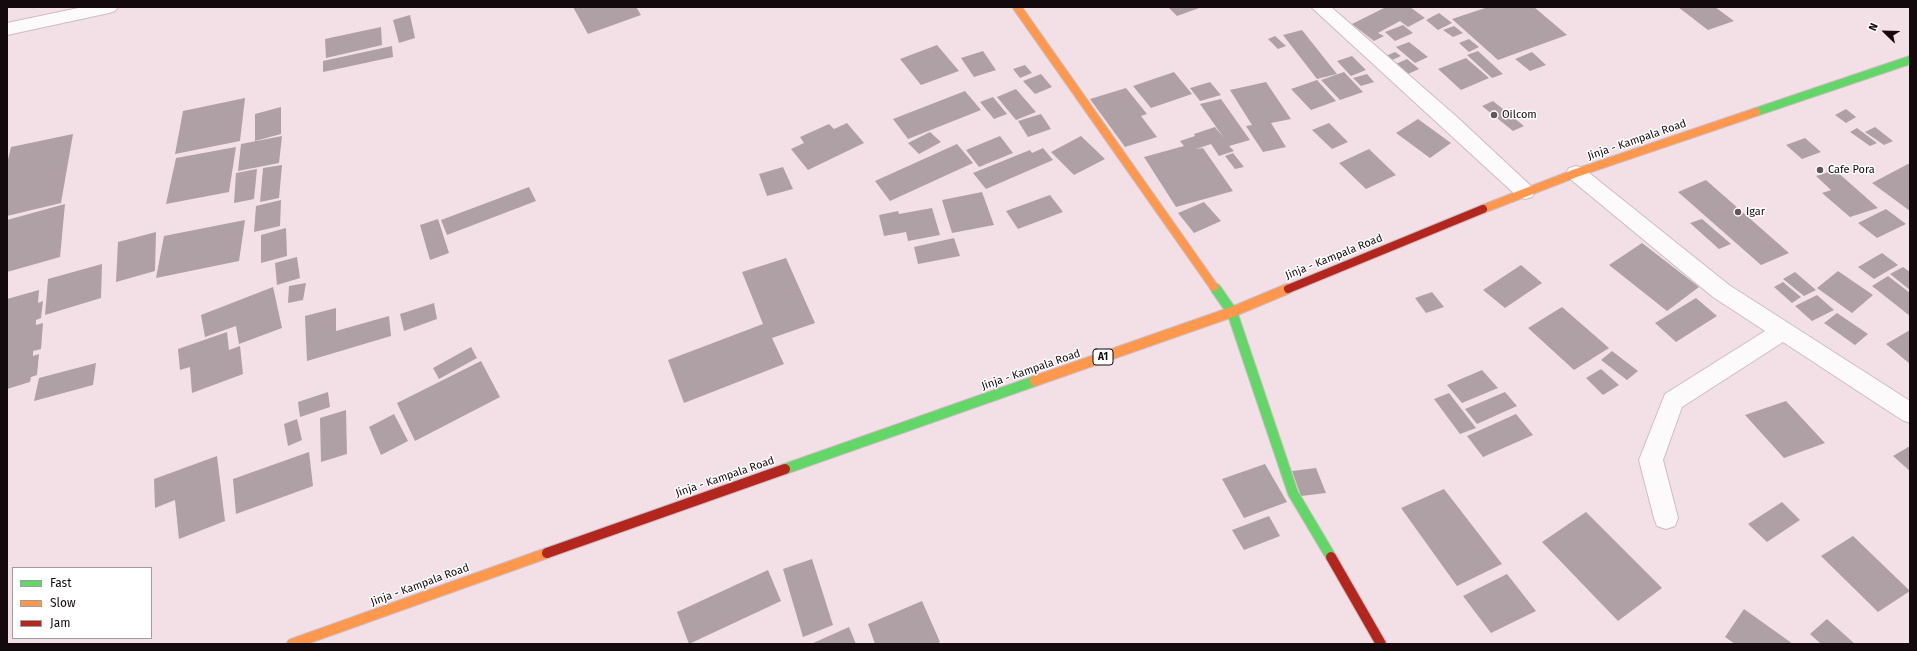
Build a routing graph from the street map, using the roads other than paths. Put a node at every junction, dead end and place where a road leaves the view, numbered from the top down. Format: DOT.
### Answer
graph roads {
  1 [pos="109,7"];
  2 [pos="1017,7"];
  3 [pos="1320,7"];
  4 [pos="7,29"];
  5 [pos="1910,60"];
  6 [pos="1576,173"];
  7 [pos="1525,192"];
  8 [pos="1232,312"];
  9 [pos="1783,331"];
  10 [pos="1910,413"];
  11 [pos="1666,518"];
  12 [pos="292,644"];
  13 [pos="1381,644"];
  1 -- 4 [label="street"];
  2 -- 8 [label="main road"];
  3 -- 7 [label="street"];
  5 -- 6 [label="main road, Jinja - Kampala Road / A1"];
  6 -- 7 [label="main road, Jinja - Kampala Road / A1"];
  6 -- 9 [label="street"];
  7 -- 8 [label="main road, Jinja - Kampala Road / A1"];
  8 -- 12 [label="main road, Jinja - Kampala Road / A1"];
  8 -- 13 [label="main road"];
  9 -- 10 [label="street"];
  9 -- 11 [label="street"];
}
